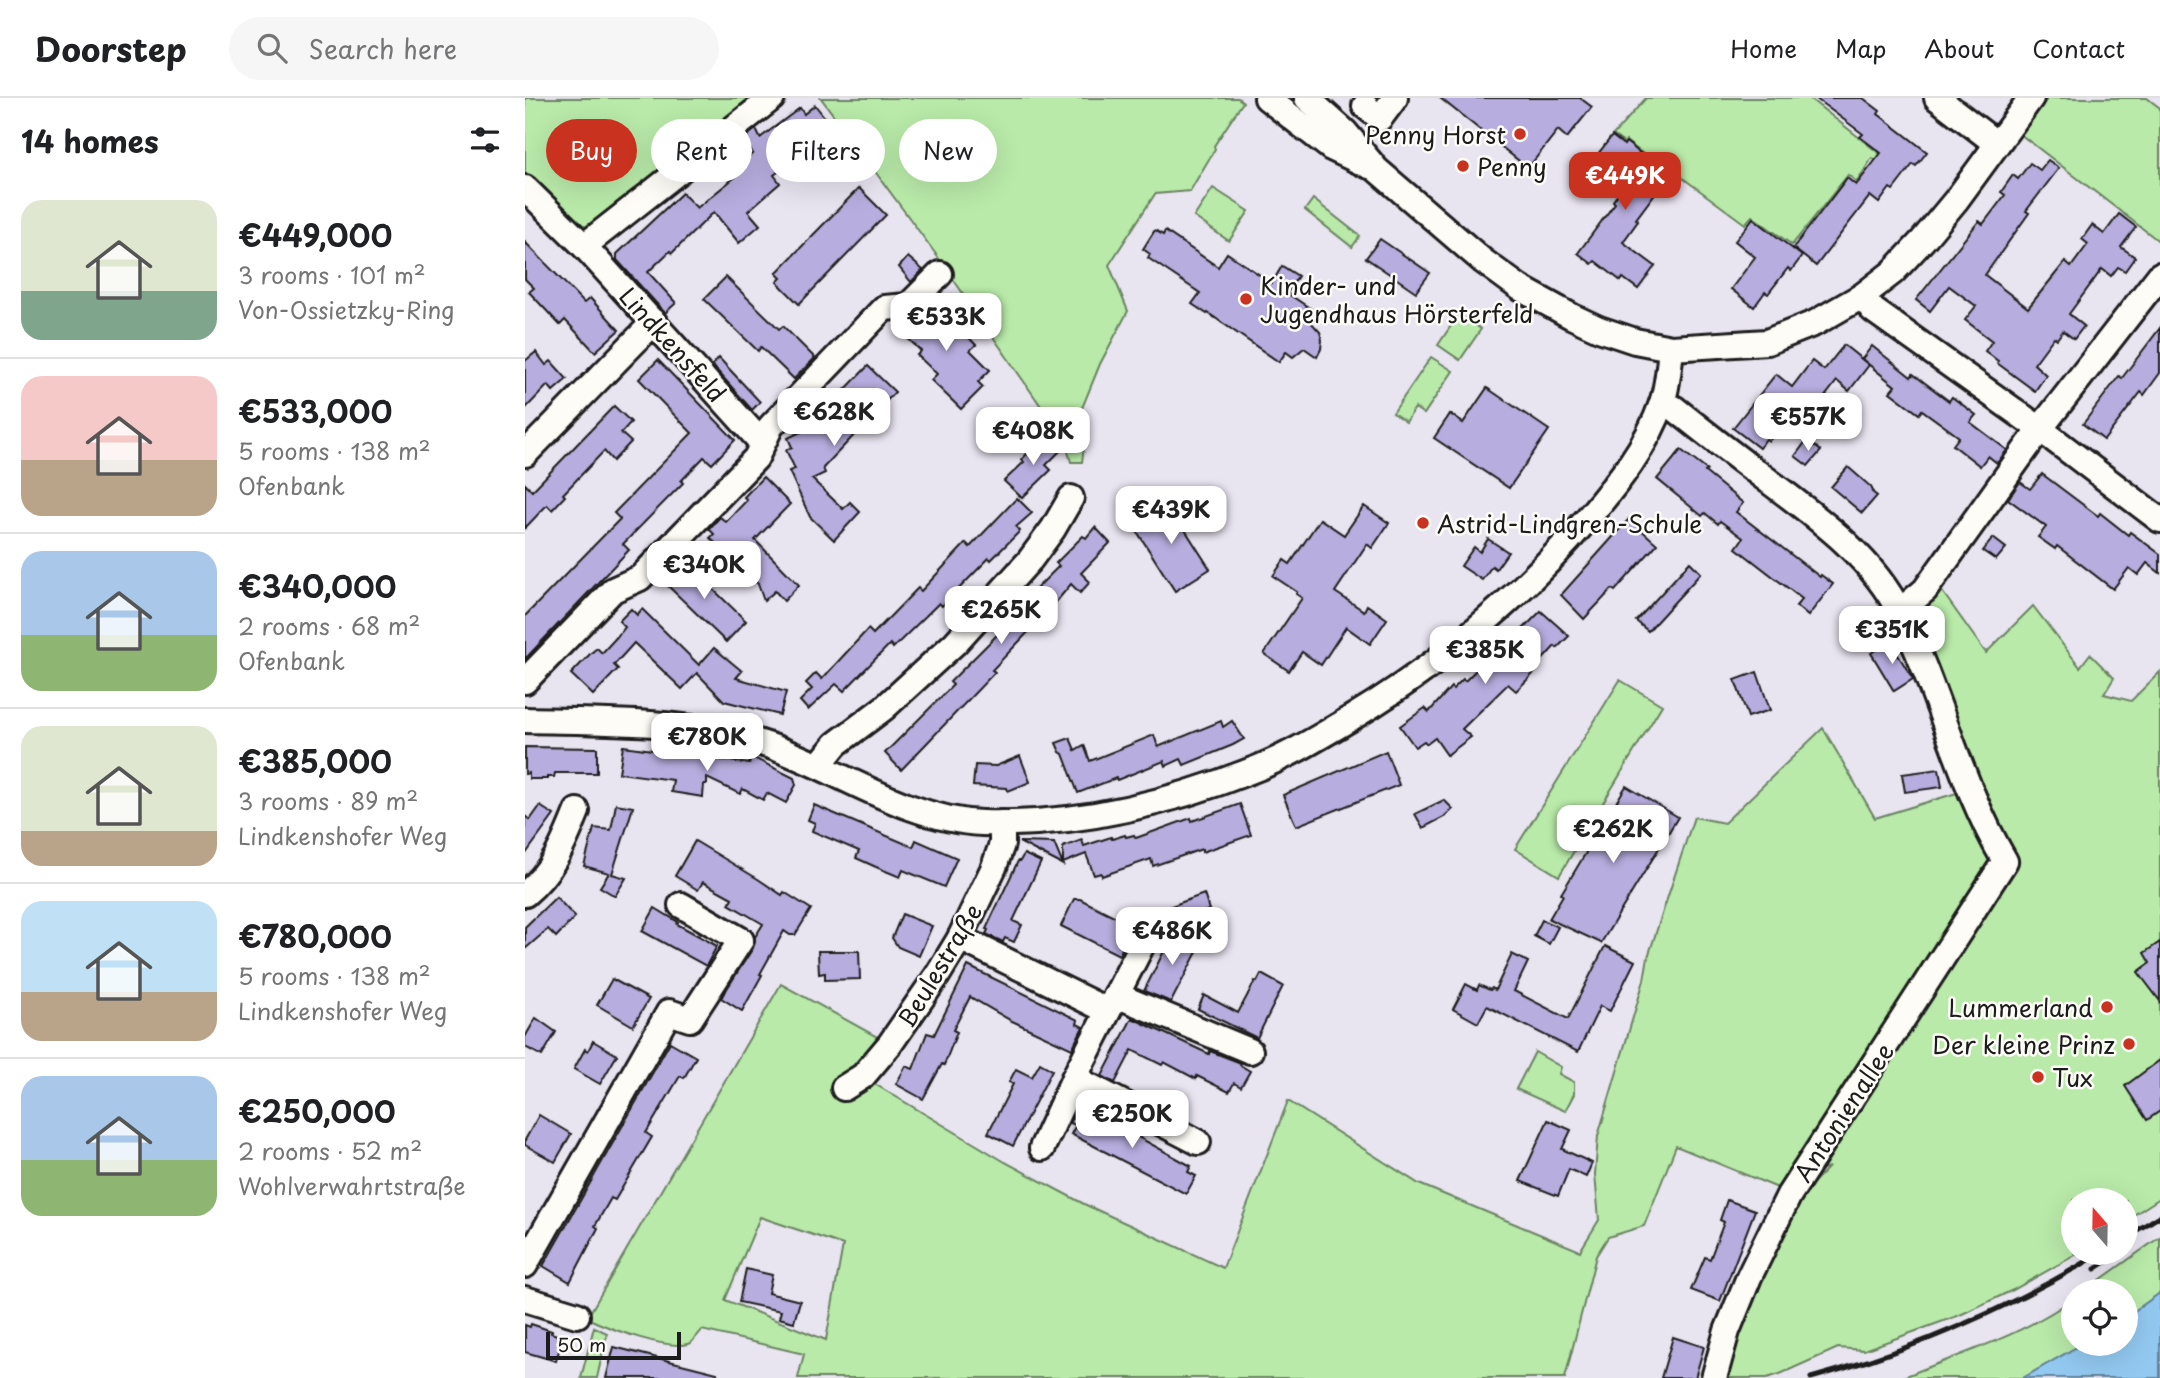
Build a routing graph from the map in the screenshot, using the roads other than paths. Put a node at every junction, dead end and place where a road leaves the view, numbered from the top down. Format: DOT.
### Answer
graph roads {
  1 [pos="772,98"];
  2 [pos="1267,98"];
  3 [pos="1307,98"];
  4 [pos="1395,98"];
  5 [pos="1937,98"];
  6 [pos="2031,98"];
  7 [pos="1368,102"];
  8 [pos="1345,132"];
  9 [pos="1997,144"];
  10 [pos="1376,169"];
  11 [pos="525,188"];
  12 [pos="584,246"];
  13 [pos="940,274"];
  14 [pos="2160,275"];
  15 [pos="1862,296"];
  16 [pos="654,322"];
  17 [pos="1671,348"];
  18 [pos="1662,402"];
  19 [pos="2040,429"];
  20 [pos="762,443"];
  21 [pos="525,454"];
  22 [pos="1071,498"];
  23 [pos="2160,519"];
  24 [pos="1900,611"];
  25 [pos="525,681"];
  26 [pos="525,720"];
  27 [pos="819,765"];
  28 [pos="577,811"];
  29 [pos="1002,823"];
  30 [pos="525,894"];
  31 [pos="681,905"];
  32 [pos="960,938"];
  33 [pos="1144,941"];
  34 [pos="1112,1003"];
  35 [pos="1249,1051"];
  36 [pos="1074,1078"];
  37 [pos="844,1088"];
  38 [pos="1198,1142"];
  39 [pos="1042,1148"];
  40 [pos="525,1265"];
  41 [pos="525,1298"];
  42 [pos="577,1315"];
  43 [pos="1714,1378"];
  1 -- 12 [label="street"];
  2 -- 10 [label="street"];
  3 -- 8 [label="street"];
  4 -- 7 [label="street"];
  5 -- 9 [label="street"];
  6 -- 9 [label="street"];
  7 -- 8 [label="street"];
  8 -- 10 [label="street"];
  9 -- 15 [label="street"];
  10 -- 17 [label="street"];
  11 -- 12 [label="street, Lindkensfeld"];
  12 -- 16 [label="street, Lindkensfeld"];
  13 -- 20 [label="street"];
  14 -- 19 [label="street"];
  15 -- 17 [label="street"];
  15 -- 19 [label="street"];
  16 -- 20 [label="street, Lindkensfeld"];
  16 -- 21 [label="street"];
  17 -- 18 [label="street"];
  18 -- 24 [label="street"];
  18 -- 29 [label="street"];
  19 -- 23 [label="street"];
  19 -- 24 [label="street"];
  20 -- 25 [label="street"];
  22 -- 27 [label="street"];
  24 -- 43 [label="street, Antonienallee"];
  26 -- 27 [label="street"];
  27 -- 29 [label="street"];
  28 -- 30 [label="street"];
  29 -- 32 [label="street, Beulestraße"];
  31 -- 40 [label="street"];
  32 -- 34 [label="street"];
  32 -- 37 [label="street, Beulestraße"];
  33 -- 34 [label="street"];
  34 -- 35 [label="street"];
  34 -- 36 [label="street"];
  36 -- 38 [label="street"];
  36 -- 39 [label="street"];
  41 -- 42 [label="street"];
}
